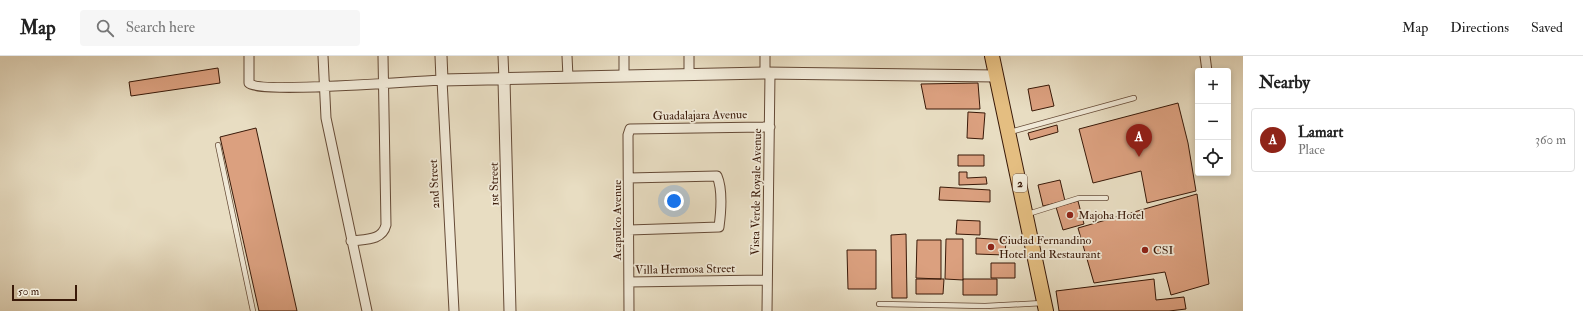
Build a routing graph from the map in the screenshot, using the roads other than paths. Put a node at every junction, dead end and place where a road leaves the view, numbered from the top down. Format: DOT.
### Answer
graph roads {
  1 [pos="249,56"];
  2 [pos="323,56"];
  3 [pos="383,56"];
  4 [pos="441,56"];
  5 [pos="504,56"];
  6 [pos="568,56"];
  7 [pos="624,56"];
  8 [pos="689,56"];
  9 [pos="765,56"];
  10 [pos="992,56"];
  11 [pos="1205,56"];
  12 [pos="1207,68"];
  13 [pos="768,73"];
  14 [pos="689,74"];
  15 [pos="624,75"];
  16 [pos="996,76"];
  17 [pos="568,77"];
  18 [pos="442,80"];
  19 [pos="504,80"];
  20 [pos="383,83"];
  21 [pos="324,86"];
  22 [pos="1134,98"];
  23 [pos="770,127"];
  24 [pos="630,128"];
  25 [pos="1008,132"];
  26 [pos="218,145"];
  27 [pos="628,178"];
  28 [pos="1106,198"];
  29 [pos="1026,214"];
  30 [pos="629,230"];
  31 [pos="351,241"];
  32 [pos="767,280"];
  33 [pos="628,282"];
  34 [pos="879,304"];
  35 [pos="1045,307"];
  36 [pos="253,311"];
  37 [pos="367,311"];
  38 [pos="454,311"];
  39 [pos="510,311"];
  40 [pos="629,311"];
  41 [pos="767,311"];
  1 -- 21 [label="street"];
  2 -- 21 [label="street"];
  3 -- 20 [label="street"];
  4 -- 18 [label="street, 2nd Street"];
  5 -- 19 [label="street, 1st Street"];
  6 -- 17 [label="street"];
  7 -- 15 [label="street"];
  8 -- 14 [label="street"];
  9 -- 13 [label="street, Vista Verde Royale Avenue"];
  10 -- 16 [label="main road, 2"];
  11 -- 12 [label="street"];
  13 -- 14 [label="street"];
  13 -- 16 [label="street"];
  13 -- 23 [label="street, Vista Verde Royale Avenue"];
  14 -- 15 [label="street"];
  15 -- 17 [label="street"];
  16 -- 25 [label="main road, 2"];
  17 -- 19 [label="street"];
  18 -- 19 [label="street"];
  18 -- 20 [label="street"];
  18 -- 38 [label="street, 2nd Street"];
  19 -- 39 [label="street, 1st Street"];
  20 -- 21 [label="street"];
  20 -- 31 [label="street"];
  21 -- 31 [label="street"];
  22 -- 25 [label="lane"];
  23 -- 24 [label="street, Guadalajara Avenue"];
  23 -- 32 [label="street, Vista Verde Royale Avenue"];
  24 -- 27 [label="street, Acapulco Avenue"];
  25 -- 29 [label="main road, 2"];
  26 -- 36 [label="lane"];
  27 -- 30 [label="street, Acapulco Avenue"];
  27 -- 30 [label="street"];
  28 -- 29 [label="lane"];
  29 -- 35 [label="main road, 2"];
  30 -- 33 [label="street, Acapulco Avenue"];
  31 -- 37 [label="street"];
  32 -- 33 [label="street, Villa Hermosa Street"];
  32 -- 41 [label="street, Vista Verde Royale Avenue"];
  33 -- 40 [label="street, Acapulco Avenue"];
  34 -- 35 [label="lane"];
}
